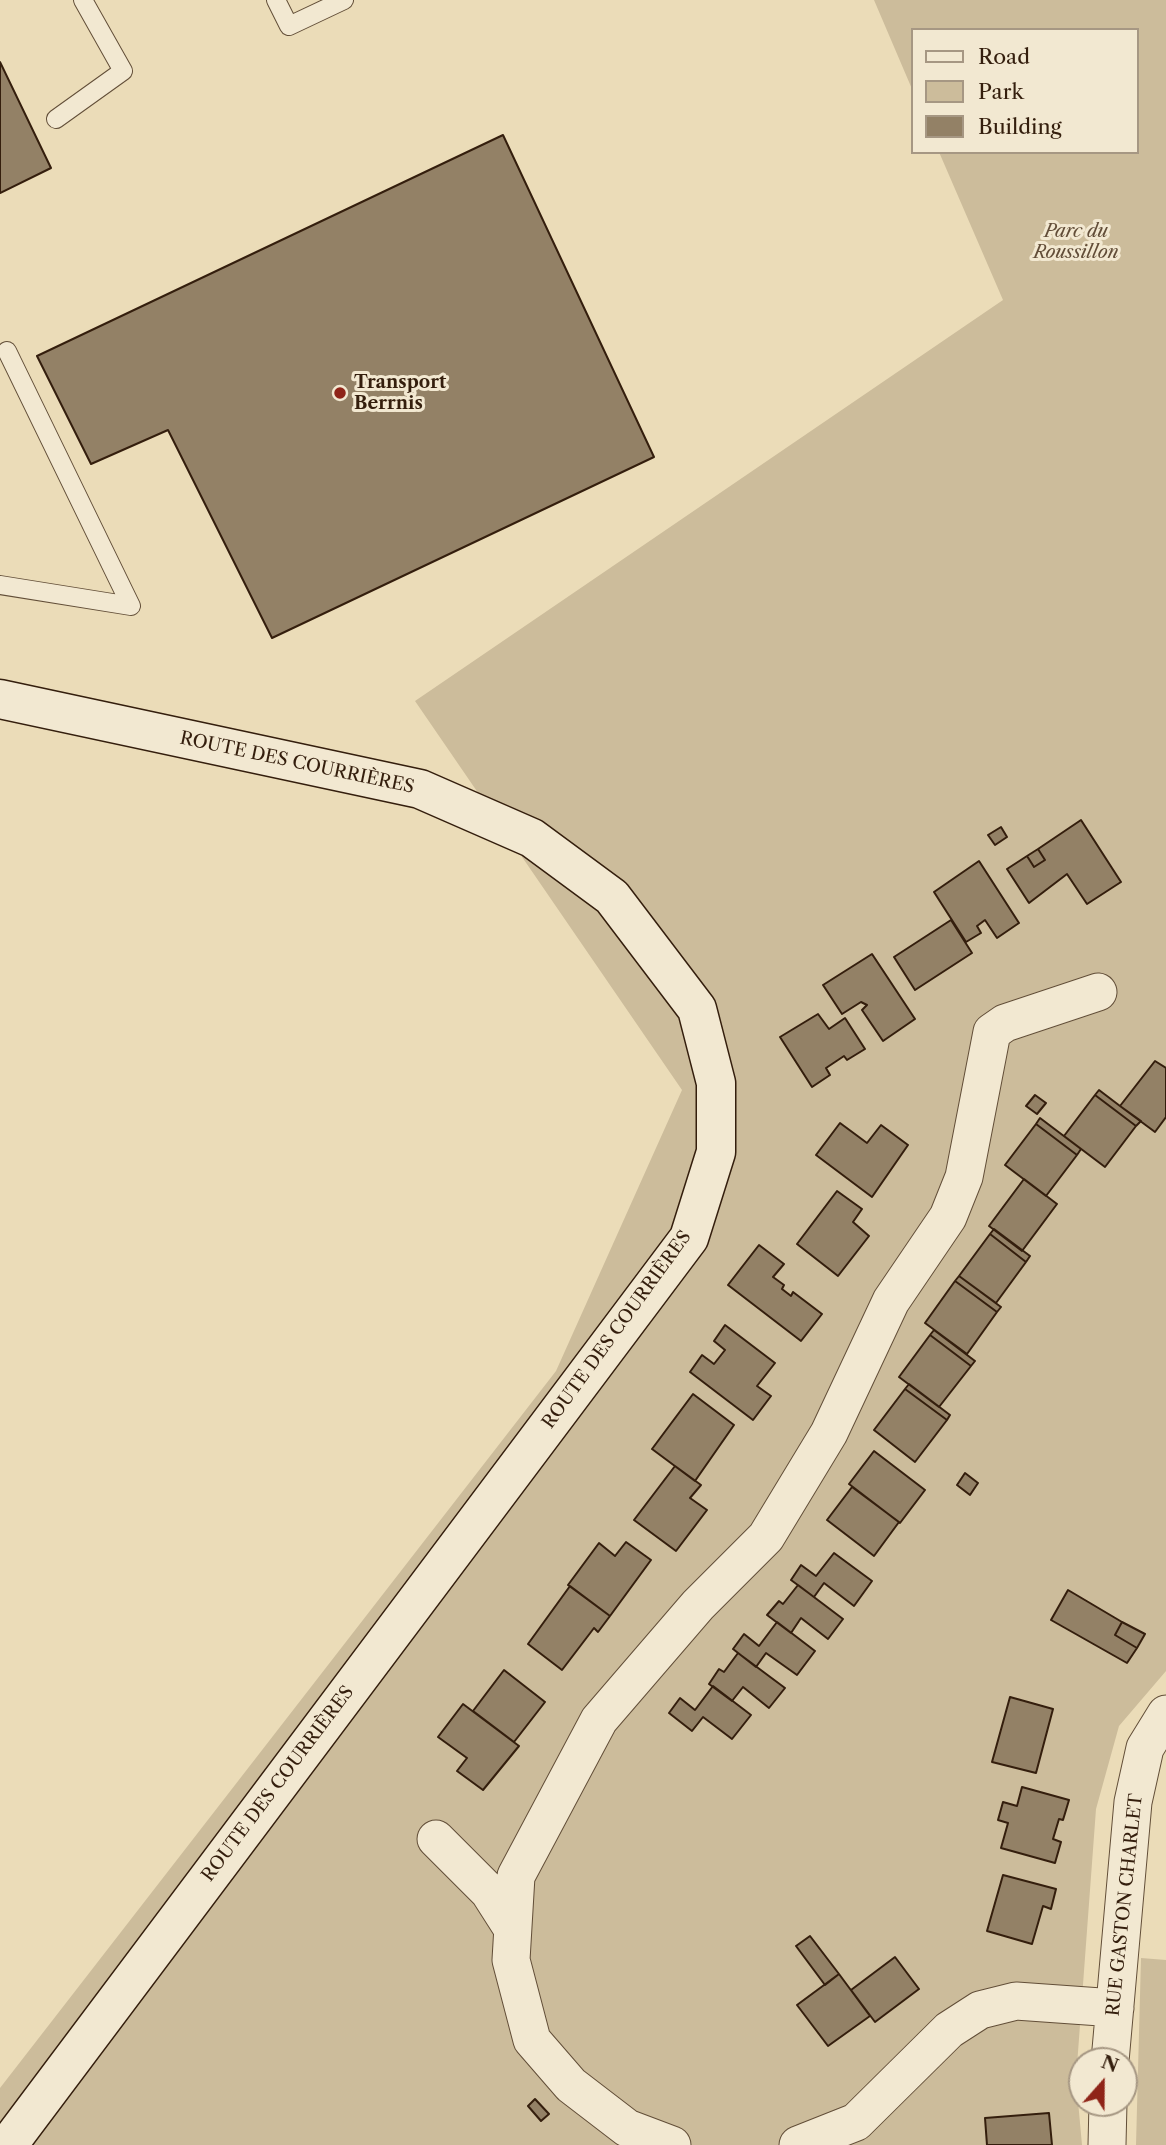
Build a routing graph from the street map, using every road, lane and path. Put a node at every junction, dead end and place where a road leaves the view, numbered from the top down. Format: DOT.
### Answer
graph roads {
  1 [pos="83,0"];
  2 [pos="276,0"];
  3 [pos="344,0"];
  4 [pos="56,119"];
  5 [pos="7,351"];
  6 [pos="0,586"];
  7 [pos="0,699"];
  8 [pos="1098,992"];
  9 [pos="1166,1714"];
  10 [pos="436,1839"];
  11 [pos="512,1928"];
  12 [pos="1115,2008"];
  13 [pos="1111,2047"];
  14 [pos="1108,2117"];
  15 [pos="860,2134"];
  16 [pos="622,2136"];
  17 [pos="8,2145"];
  18 [pos="671,2145"];
  19 [pos="798,2145"];
  20 [pos="1107,2145"];
  1 -- 4 [label="lane"];
  2 -- 3 [label="lane"];
  5 -- 6 [label="lane"];
  7 -- 17 [label="main road, ROUTE DES COURRIÈRES"];
  8 -- 11 [label="street"];
  9 -- 12 [label="street, RUE GASTON CHARLET"];
  10 -- 11 [label="street"];
  11 -- 16 [label="street"];
  12 -- 13 [label="street, RUE GASTON CHARLET"];
  12 -- 15 [label="street"];
  14 -- 20 [label="street"];
  15 -- 19 [label="street"];
  16 -- 18 [label="street"];
}
